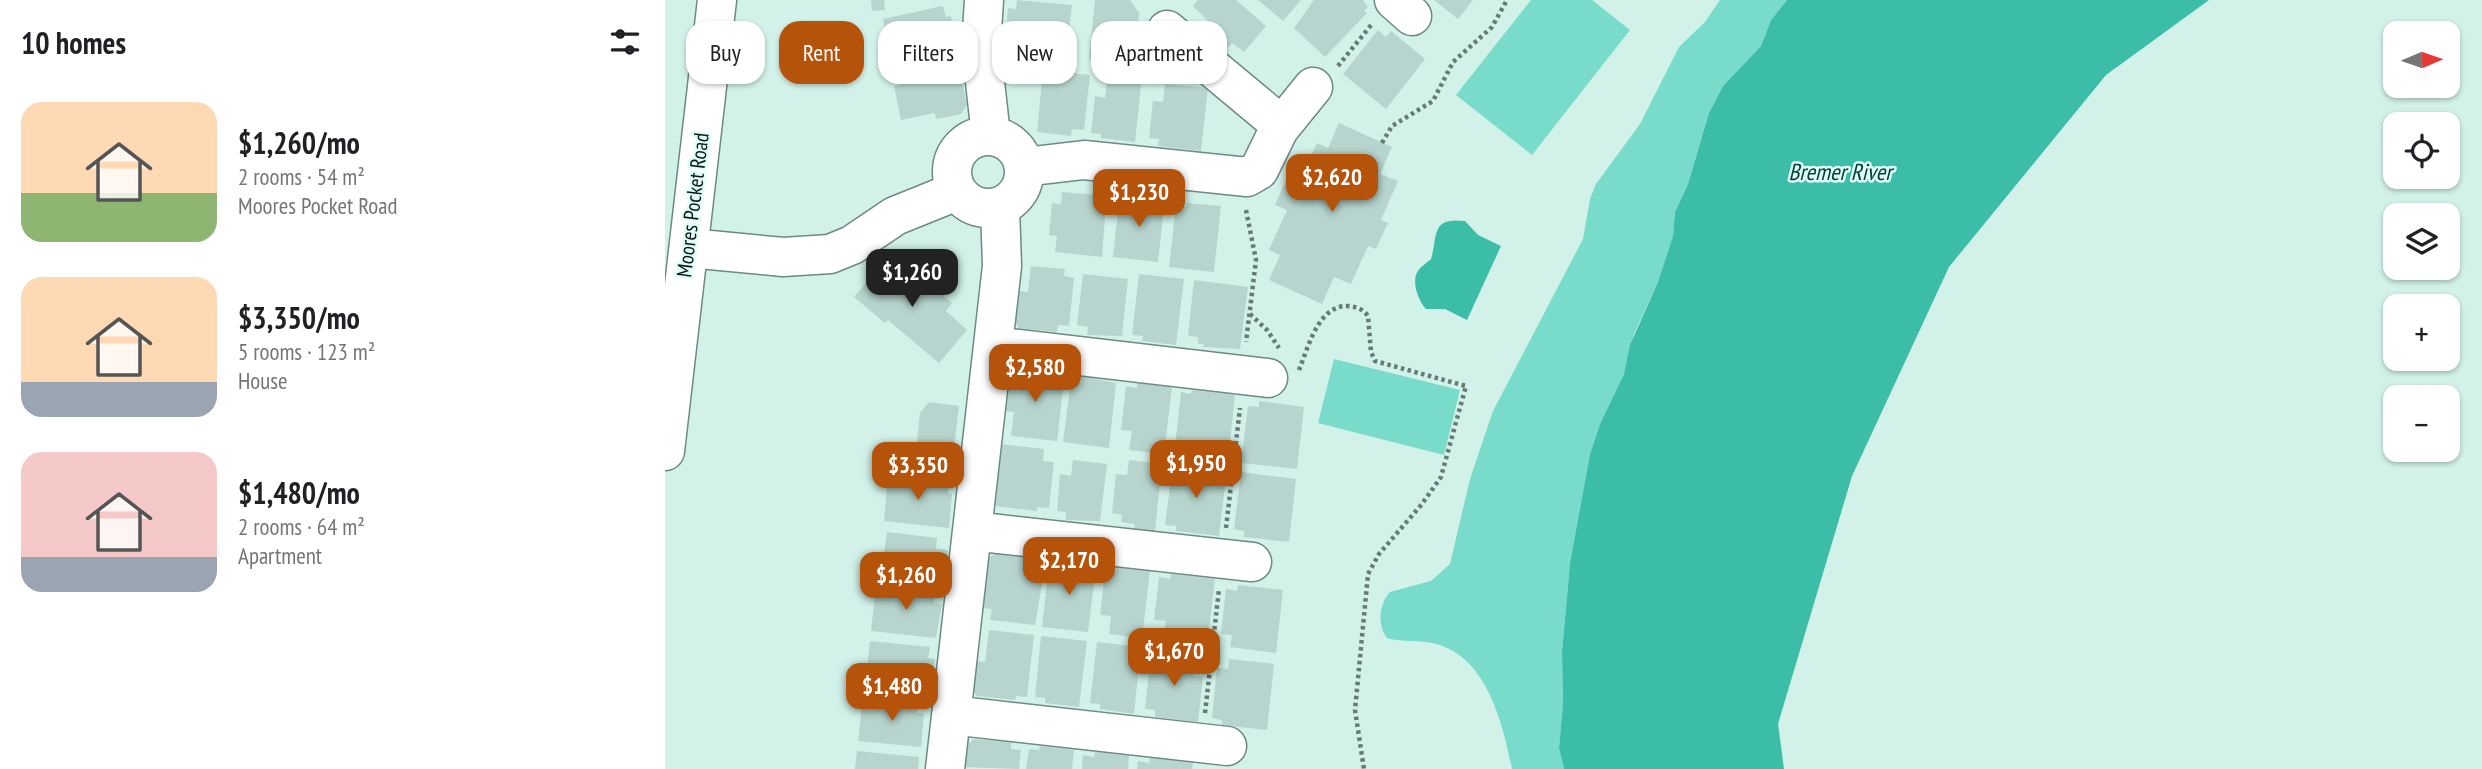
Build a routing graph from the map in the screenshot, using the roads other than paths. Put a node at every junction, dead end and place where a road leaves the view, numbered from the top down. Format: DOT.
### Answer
graph roads {
  1 [pos="717,0"];
  2 [pos="983,0"];
  3 [pos="1227,80"];
  4 [pos="1313,87"];
  5 [pos="1281,125"];
  6 [pos="991,136"];
  7 [pos="1024,167"];
  8 [pos="957,191"];
  9 [pos="1000,207"];
  10 [pos="689,248"];
  11 [pos="994,346"];
  12 [pos="1271,370"];
  13 [pos="665,451"];
  14 [pos="972,531"];
  15 [pos="1252,562"];
  16 [pos="951,715"];
  17 [pos="1227,746"];
  18 [pos="945,769"];
  1 -- 10 [label="street, Moores Pocket Road"];
  2 -- 6 [label="street"];
  3 -- 5 [label="street"];
  4 -- 5 [label="street"];
  5 -- 7 [label="street"];
  6 -- 7 [label="street"];
  6 -- 8 [label="street"];
  7 -- 9 [label="street"];
  8 -- 9 [label="street"];
  8 -- 10 [label="street"];
  9 -- 11 [label="street"];
  10 -- 13 [label="street, Moores Pocket Road"];
  11 -- 12 [label="street"];
  11 -- 14 [label="street"];
  14 -- 15 [label="street"];
  14 -- 16 [label="street"];
  16 -- 17 [label="street"];
  16 -- 18 [label="street"];
}
